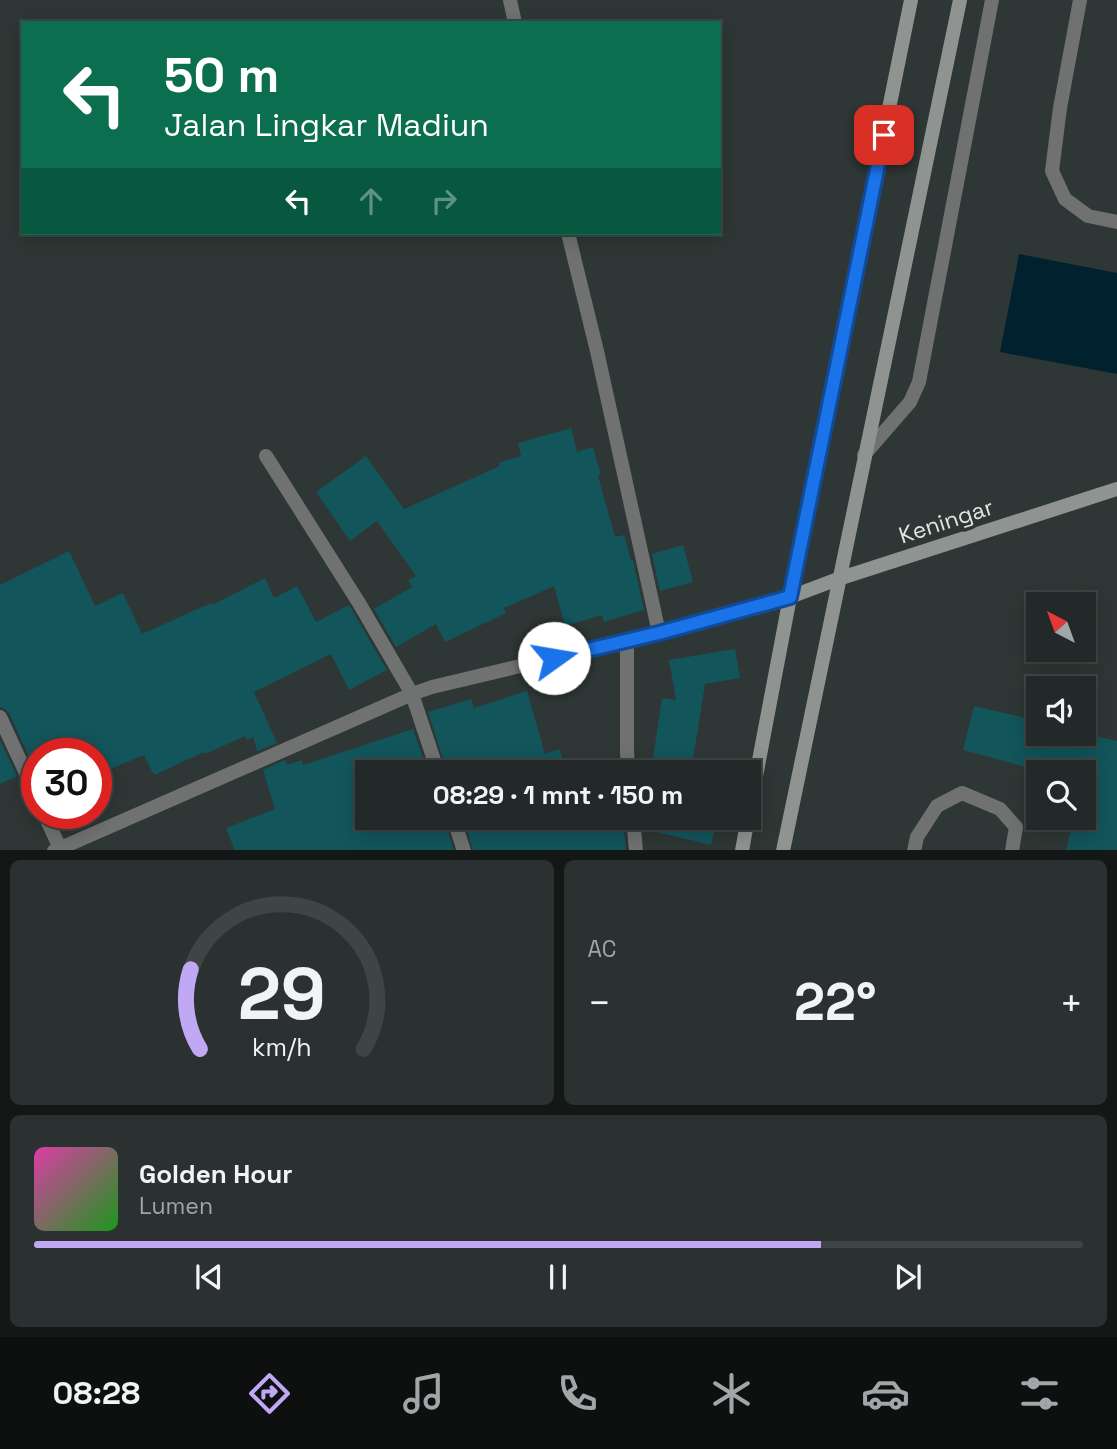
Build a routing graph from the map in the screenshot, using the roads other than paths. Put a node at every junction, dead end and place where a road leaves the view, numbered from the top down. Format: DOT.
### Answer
graph roads {
  1 [pos="510,0"];
  2 [pos="911,0"];
  3 [pos="960,0"];
  4 [pos="992,0"];
  5 [pos="1080,0"];
  6 [pos="515,21"];
  7 [pos="1117,222"];
  8 [pos="568,235"];
  9 [pos="864,455"];
  10 [pos="266,456"];
  11 [pos="1117,489"];
  12 [pos="838,579"];
  13 [pos="790,597"];
  14 [pos="659,633"];
  15 [pos="627,640"];
  16 [pos="412,694"];
  17 [pos="0,718"];
  18 [pos="434,760"];
  19 [pos="628,760"];
  20 [pos="759,760"];
  21 [pos="21,763"];
  22 [pos="50,829"];
  23 [pos="457,830"];
  24 [pos="634,830"];
  25 [pos="746,830"];
  26 [pos="57,849"];
  27 [pos="464,850"];
  28 [pos="636,850"];
  29 [pos="742,850"];
  30 [pos="783,850"];
  31 [pos="914,850"];
  32 [pos="1012,850"];
  1 -- 6 [label="street"];
  2 -- 13 [label="main road"];
  3 -- 9 [label="main road"];
  4 -- 9 [label="street"];
  5 -- 7 [label="street"];
  8 -- 14 [label="street"];
  9 -- 12 [label="main road"];
  10 -- 16 [label="street"];
  11 -- 12 [label="main road, Keningar"];
  12 -- 13 [label="main road, Keningar"];
  12 -- 30 [label="main road"];
  13 -- 14 [label="street"];
  13 -- 20 [label="main road"];
  14 -- 15 [label="street"];
  15 -- 16 [label="street"];
  15 -- 19 [label="street"];
  16 -- 18 [label="street"];
  16 -- 26 [label="street"];
  17 -- 21 [label="street"];
  22 -- 26 [label="street"];
  23 -- 27 [label="street"];
  24 -- 28 [label="street"];
  25 -- 29 [label="main road"];
  31 -- 32 [label="street"];
}
